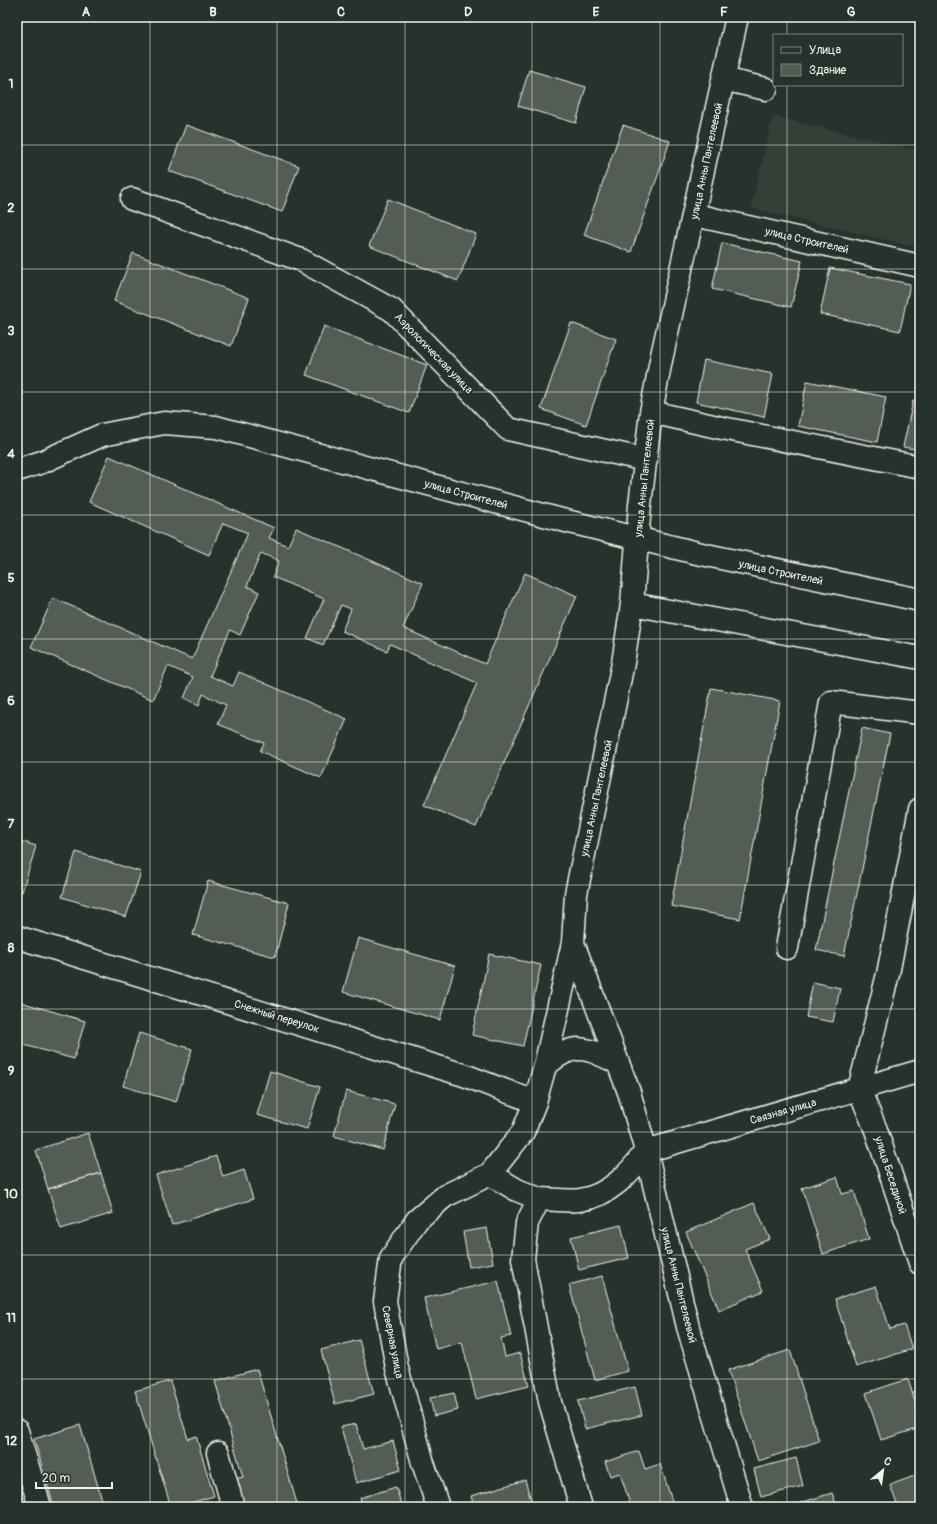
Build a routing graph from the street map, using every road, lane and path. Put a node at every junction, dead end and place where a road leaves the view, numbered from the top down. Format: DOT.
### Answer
graph roads {
  1 [pos="737,17"];
  2 [pos="723,79"];
  3 [pos="766,89"];
  4 [pos="132,199"];
  5 [pos="695,214"];
  6 [pos="920,266"];
  7 [pos="651,412"];
  8 [pos="646,460"];
  9 [pos="920,468"];
  10 [pos="17,470"];
  11 [pos="638,539"];
  12 [pos="920,600"];
  13 [pos="632,604"];
  14 [pos="920,658"];
  15 [pos="920,713"];
  16 [pos="920,809"];
  17 [pos="17,937"];
  18 [pos="573,943"];
  19 [pos="787,948"];
  20 [pos="618,1063"];
  21 [pos="545,1066"];
  22 [pos="920,1071"];
  23 [pos="859,1089"];
  24 [pos="535,1102"];
  25 [pos="646,1151"];
  26 [pos="490,1174"];
  27 [pos="539,1199"];
  28 [pos="920,1263"];
  29 [pos="18,1431"];
  30 [pos="218,1453"];
  31 [pos="40,1507"];
  32 [pos="233,1507"];
  33 [pos="438,1507"];
  34 [pos="581,1507"];
  35 [pos="742,1507"];
  1 -- 2 [label="street, улица Анны Пантелеевой"];
  2 -- 3 [label="street"];
  2 -- 5 [label="street, улица Анны Пантелеевой"];
  4 -- 8 [label="street, Аэрологическая улица"];
  5 -- 6 [label="street, улица Строителей"];
  5 -- 7 [label="street, улица Анны Пантелеевой"];
  7 -- 8 [label="street, улица Анны Пантелеевой"];
  7 -- 9 [label="street"];
  8 -- 11 [label="street, улица Анны Пантелеевой"];
  10 -- 11 [label="street, улица Строителей"];
  11 -- 12 [label="street, улица Строителей"];
  11 -- 13 [label="street, улица Анны Пантелеевой"];
  13 -- 14 [label="street"];
  13 -- 18 [label="street, улица Анны Пантелеевой"];
  15 -- 19 [label="street"];
  16 -- 23 [label="street"];
  17 -- 24 [label="street, Снежный переулок"];
  18 -- 20 [label="street, улица Анны Пантелеевой"];
  18 -- 21 [label="street, улица Анны Пантелеевой"];
  20 -- 21 [label="street"];
  20 -- 25 [label="street, улица Анны Пантелеевой"];
  21 -- 24 [label="street, улица Анны Пантелеевой"];
  22 -- 23 [label="street, Связная улица"];
  23 -- 25 [label="street, Связная улица"];
  23 -- 28 [label="street, улица Бесединой"];
  24 -- 26 [label="street, Северная улица"];
  25 -- 27 [label="street"];
  25 -- 35 [label="street, улица Анны Пантелеевой"];
  26 -- 27 [label="street"];
  26 -- 33 [label="street, Северная улица"];
  27 -- 34 [label="street"];
  29 -- 31 [label="street"];
  30 -- 32 [label="street"];
}
